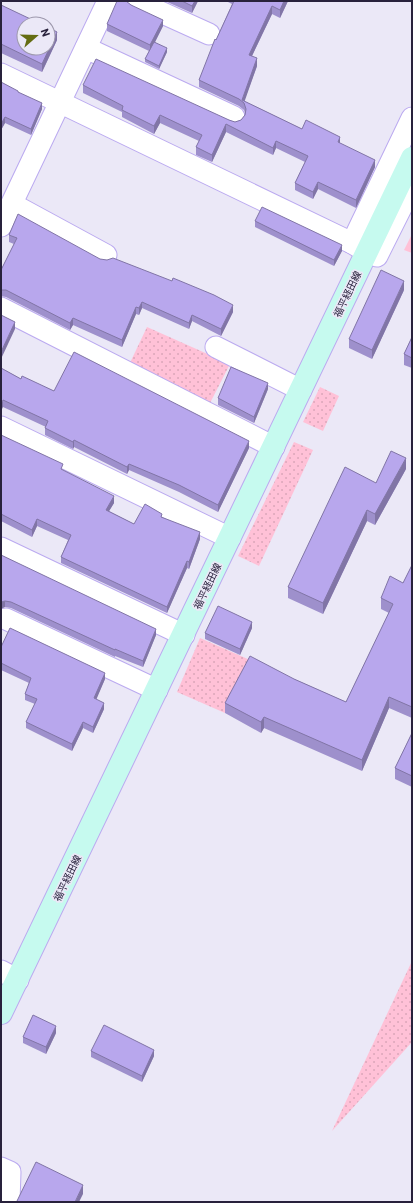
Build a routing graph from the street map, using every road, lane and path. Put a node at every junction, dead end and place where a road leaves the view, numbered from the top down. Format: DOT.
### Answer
graph roads {
  1 [pos="108,1"];
  2 [pos="136,1"];
  3 [pos="209,34"];
  4 [pos="86,48"];
  5 [pos="1,74"];
  6 [pos="60,102"];
  7 [pos="234,117"];
  8 [pos="412,118"];
  9 [pos="412,158"];
  10 [pos="412,186"];
  11 [pos="12,204"];
  12 [pos="1,226"];
  13 [pos="366,251"];
  14 [pos="106,255"];
  15 [pos="1,308"];
  16 [pos="216,347"];
  17 [pos="301,390"];
  18 [pos="1,426"];
  19 [pos="274,448"];
  20 [pos="230,538"];
  21 [pos="1,548"];
  22 [pos="6,619"];
  23 [pos="184,635"];
  24 [pos="157,690"];
  25 [pos="9,975"];
  26 [pos="1,1013"];
  27 [pos="1,1168"];
  28 [pos="9,1202"];
  1 -- 4 [label="street"];
  2 -- 3 [label="street"];
  4 -- 6 [label="street"];
  4 -- 7 [label="street"];
  5 -- 6 [label="street"];
  6 -- 11 [label="street"];
  6 -- 13 [label="street"];
  8 -- 13 [label="street"];
  9 -- 13 [label="main road, 福平経田線"];
  10 -- 13 [label="street"];
  11 -- 12 [label="street"];
  11 -- 14 [label="street"];
  13 -- 17 [label="main road, 福平経田線"];
  15 -- 19 [label="street"];
  16 -- 17 [label="street"];
  17 -- 19 [label="main road, 福平経田線"];
  18 -- 20 [label="street"];
  19 -- 20 [label="main road, 福平経田線"];
  20 -- 23 [label="main road, 福平経田線"];
  21 -- 23 [label="street"];
  22 -- 24 [label="street"];
  23 -- 24 [label="main road, 福平経田線"];
  24 -- 25 [label="main road, 福平経田線"];
  25 -- 26 [label="main road, 福平経田線"];
  27 -- 28 [label="street"];
}
